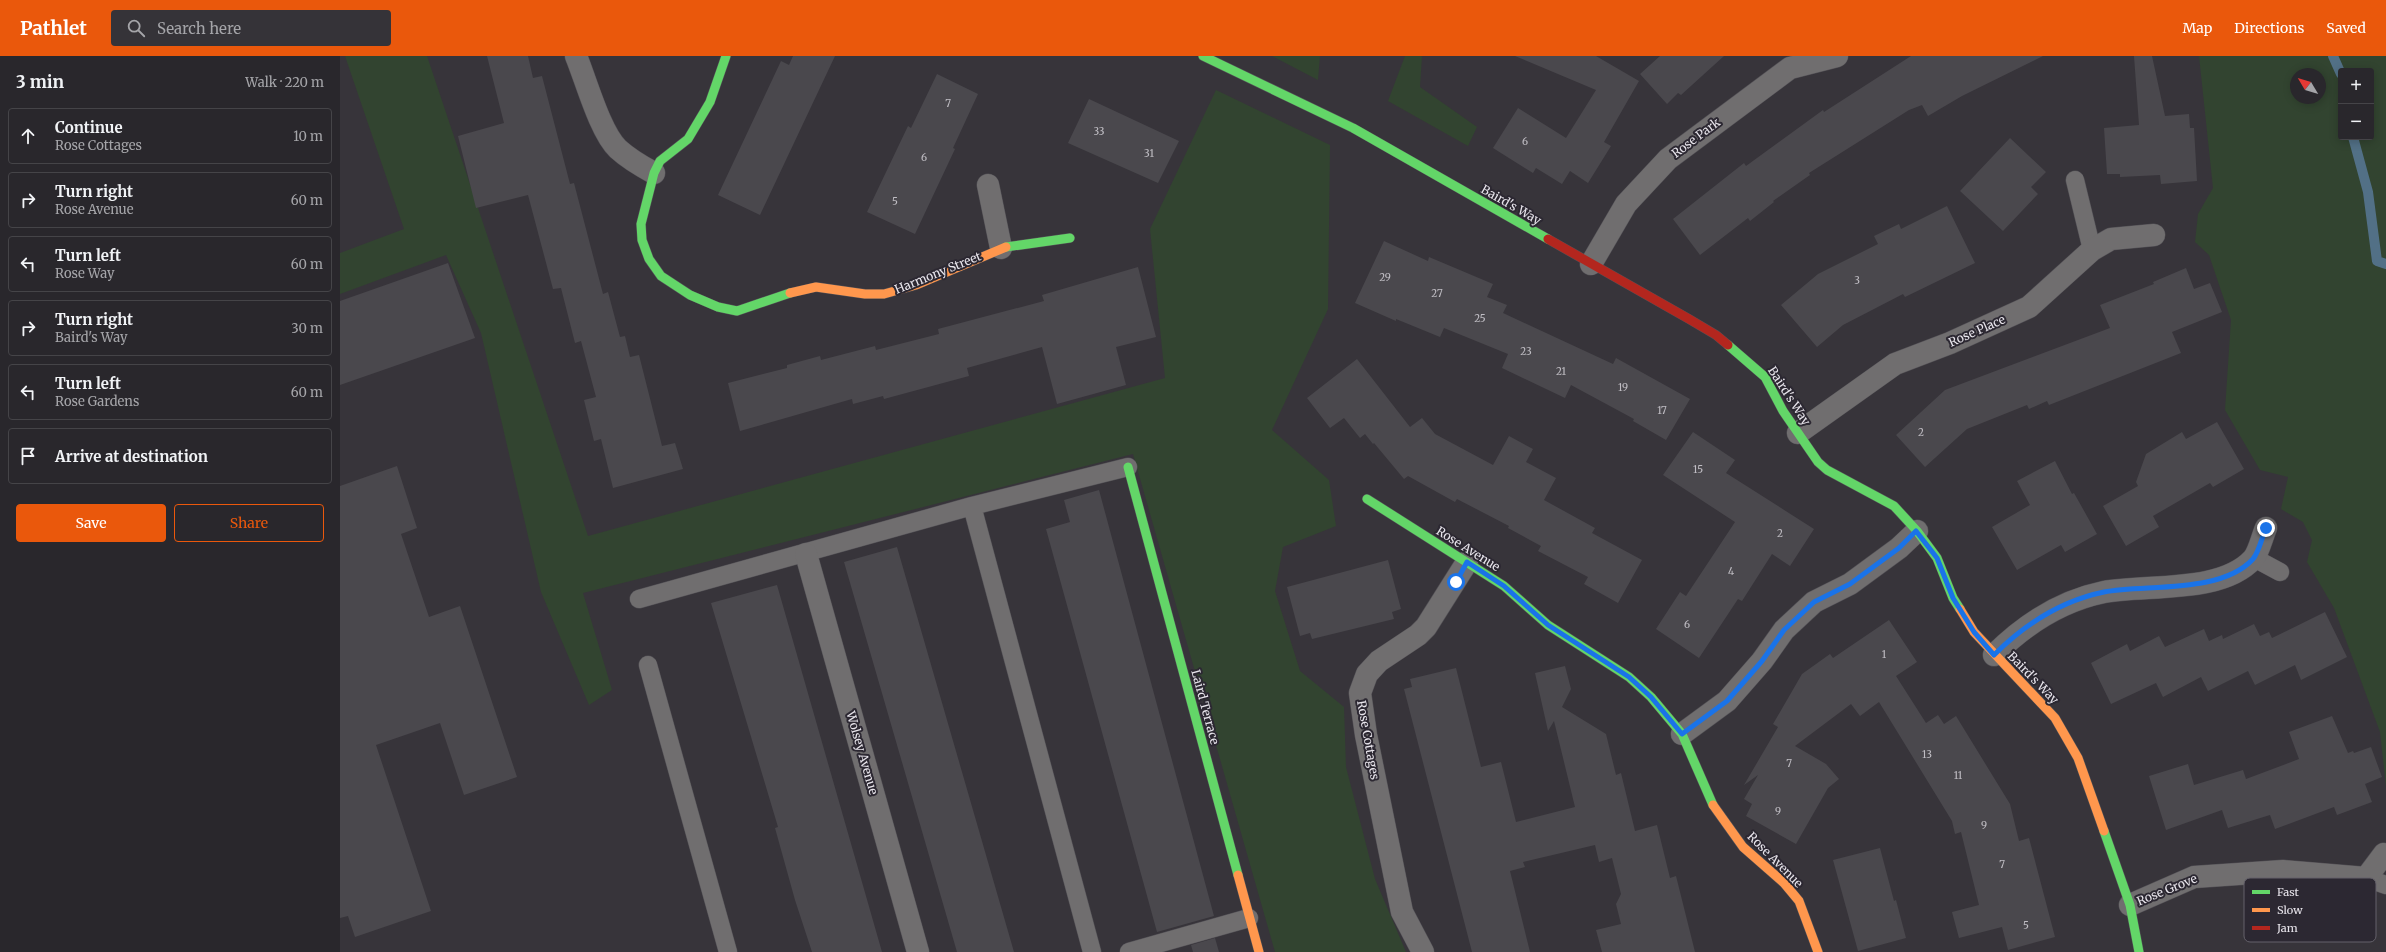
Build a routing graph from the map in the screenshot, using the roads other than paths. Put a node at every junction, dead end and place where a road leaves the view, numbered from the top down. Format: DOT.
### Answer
graph roads {
  1 [pos="576,56"];
  2 [pos="726,56"];
  3 [pos="1202,56"];
  4 [pos="1837,56"];
  5 [pos="1786,62"];
  6 [pos="654,173"];
  7 [pos="2074,180"];
  8 [pos="988,185"];
  9 [pos="2154,234"];
  10 [pos="1070,238"];
  11 [pos="1001,248"];
  12 [pos="2092,250"];
  13 [pos="1590,264"];
  14 [pos="1798,433"];
  15 [pos="1128,467"];
  16 [pos="1366,499"];
  17 [pos="972,506"];
  18 [pos="2266,528"];
  19 [pos="1916,531"];
  20 [pos="806,554"];
  21 [pos="2254,558"];
  22 [pos="1467,562"];
  23 [pos="2280,572"];
  24 [pos="639,599"];
  25 [pos="1994,655"];
  26 [pos="648,665"];
  27 [pos="1682,734"];
  28 [pos="2384,854"];
  29 [pos="2348,878"];
  30 [pos="2376,881"];
  31 [pos="2130,905"];
  32 [pos="1249,918"];
  33 [pos="728,952"];
  34 [pos="918,952"];
  35 [pos="1092,952"];
  36 [pos="1130,952"];
  37 [pos="1259,952"];
  38 [pos="1423,952"];
  39 [pos="1818,952"];
  40 [pos="2139,952"];
  1 -- 6 [label="street"];
  2 -- 6 [label="street, Harmony Street"];
  3 -- 13 [label="street, Baird's Way"];
  4 -- 5 [label="street, Rose Park"];
  5 -- 13 [label="street, Rose Park"];
  6 -- 11 [label="street, Harmony Street"];
  7 -- 12 [label="lane"];
  8 -- 11 [label="street"];
  9 -- 12 [label="street, Rose Place"];
  10 -- 11 [label="street, Harmony Street"];
  12 -- 14 [label="street, Rose Place"];
  13 -- 14 [label="street, Baird's Way"];
  14 -- 19 [label="street, Baird's Way"];
  15 -- 17 [label="lane"];
  15 -- 32 [label="street, Laird Terrace"];
  16 -- 22 [label="street, Rose Avenue"];
  17 -- 20 [label="lane"];
  17 -- 35 [label="lane"];
  18 -- 21 [label="street"];
  19 -- 25 [label="street, Baird's Way"];
  19 -- 27 [label="street"];
  20 -- 24 [label="lane"];
  20 -- 34 [label="street, Wolsey Avenue"];
  21 -- 23 [label="lane"];
  21 -- 25 [label="street"];
  22 -- 27 [label="street, Rose Avenue"];
  22 -- 38 [label="street, Rose Cottages"];
  25 -- 31 [label="street, Baird's Way"];
  26 -- 33 [label="lane"];
  27 -- 39 [label="street, Rose Avenue"];
  28 -- 30 [label="street, Rose Grove"];
  29 -- 31 [label="street, Rose Grove"];
  31 -- 40 [label="street, Baird's Way"];
  32 -- 36 [label="lane"];
  32 -- 37 [label="street, Laird Terrace"];
}
